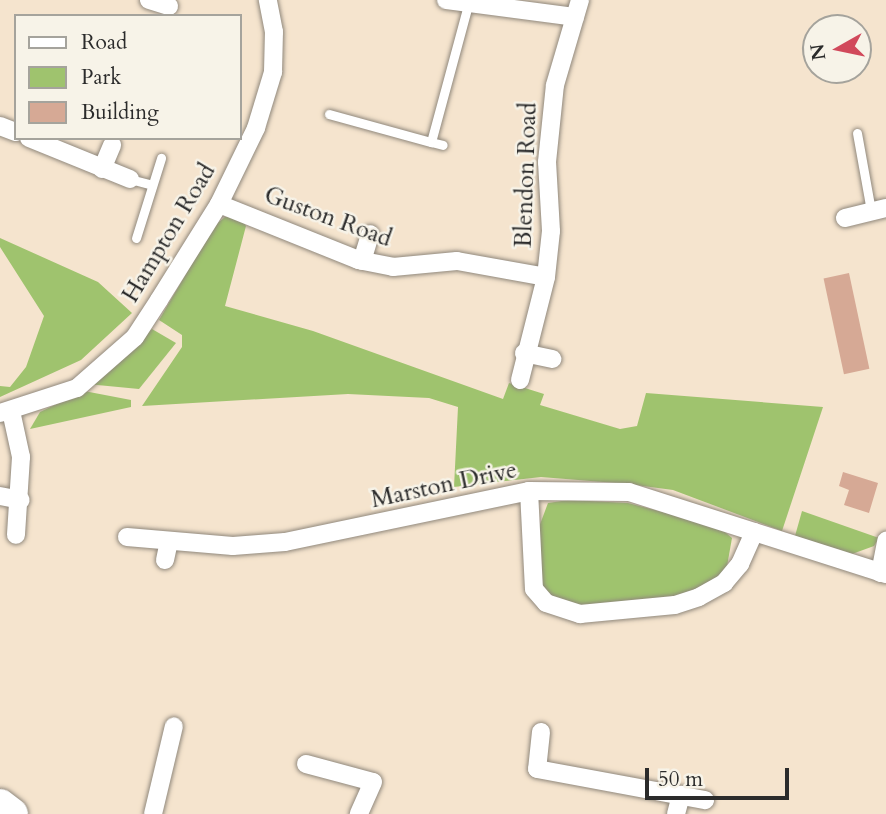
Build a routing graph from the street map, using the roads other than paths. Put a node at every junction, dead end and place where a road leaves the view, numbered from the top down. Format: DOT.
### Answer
graph roads {
  1 [pos="149,0"];
  2 [pos="268,0"];
  3 [pos="446,0"];
  4 [pos="468,5"];
  5 [pos="168,7"];
  6 [pos="578,9"];
  7 [pos="329,114"];
  8 [pos="858,133"];
  9 [pos="34,140"];
  10 [pos="431,142"];
  11 [pos="111,145"];
  12 [pos="443,145"];
  13 [pos="161,158"];
  14 [pos="102,169"];
  15 [pos="130,179"];
  16 [pos="152,185"];
  17 [pos="219,204"];
  18 [pos="878,210"];
  19 [pos="845,218"];
  20 [pos="370,234"];
  21 [pos="136,238"];
  22 [pos="362,261"];
  23 [pos="546,276"];
  24 [pos="524,353"];
  25 [pos="552,359"];
  26 [pos="520,380"];
  27 [pos="6,412"];
  28 [pos="529,491"];
  29 [pos="0,496"];
  30 [pos="21,500"];
  31 [pos="754,532"];
  32 [pos="16,535"];
  33 [pos="127,537"];
  34 [pos="169,541"];
  35 [pos="886,541"];
  36 [pos="165,560"];
  37 [pos="883,574"];
  38 [pos="174,726"];
  39 [pos="541,732"];
  40 [pos="306,764"];
  41 [pos="681,795"];
  42 [pos="705,800"];
  43 [pos="0,805"];
  44 [pos="12,814"];
  45 [pos="153,814"];
  46 [pos="359,814"];
  47 [pos="676,814"];
  1 -- 5 [label="street"];
  2 -- 17 [label="street, Hampton Road"];
  3 -- 4 [label="street"];
  4 -- 6 [label="street"];
  4 -- 10 [label="lane"];
  6 -- 23 [label="street, Blendon Road"];
  7 -- 10 [label="lane"];
  8 -- 18 [label="lane"];
  9 -- 14 [label="street"];
  10 -- 12 [label="lane"];
  11 -- 14 [label="street"];
  13 -- 16 [label="lane"];
  14 -- 15 [label="street"];
  15 -- 16 [label="lane"];
  16 -- 21 [label="lane"];
  17 -- 22 [label="street, Guston Road"];
  17 -- 27 [label="street, Hampton Road"];
  18 -- 19 [label="street"];
  20 -- 22 [label="street"];
  22 -- 23 [label="street, Guston Road"];
  23 -- 24 [label="street, Blendon Road"];
  24 -- 25 [label="street"];
  24 -- 26 [label="street, Blendon Road"];
  27 -- 30 [label="street"];
  28 -- 31 [label="street, Marston Drive"];
  28 -- 31 [label="street"];
  28 -- 34 [label="street, Marston Drive"];
  29 -- 30 [label="street"];
  30 -- 32 [label="street"];
  31 -- 37 [label="street, Marston Drive"];
  33 -- 34 [label="street, Marston Drive"];
  34 -- 36 [label="street"];
  35 -- 37 [label="street"];
  38 -- 45 [label="street"];
  39 -- 41 [label="street"];
  40 -- 46 [label="street"];
  41 -- 42 [label="street"];
  41 -- 47 [label="street"];
  43 -- 44 [label="highway"];
}
